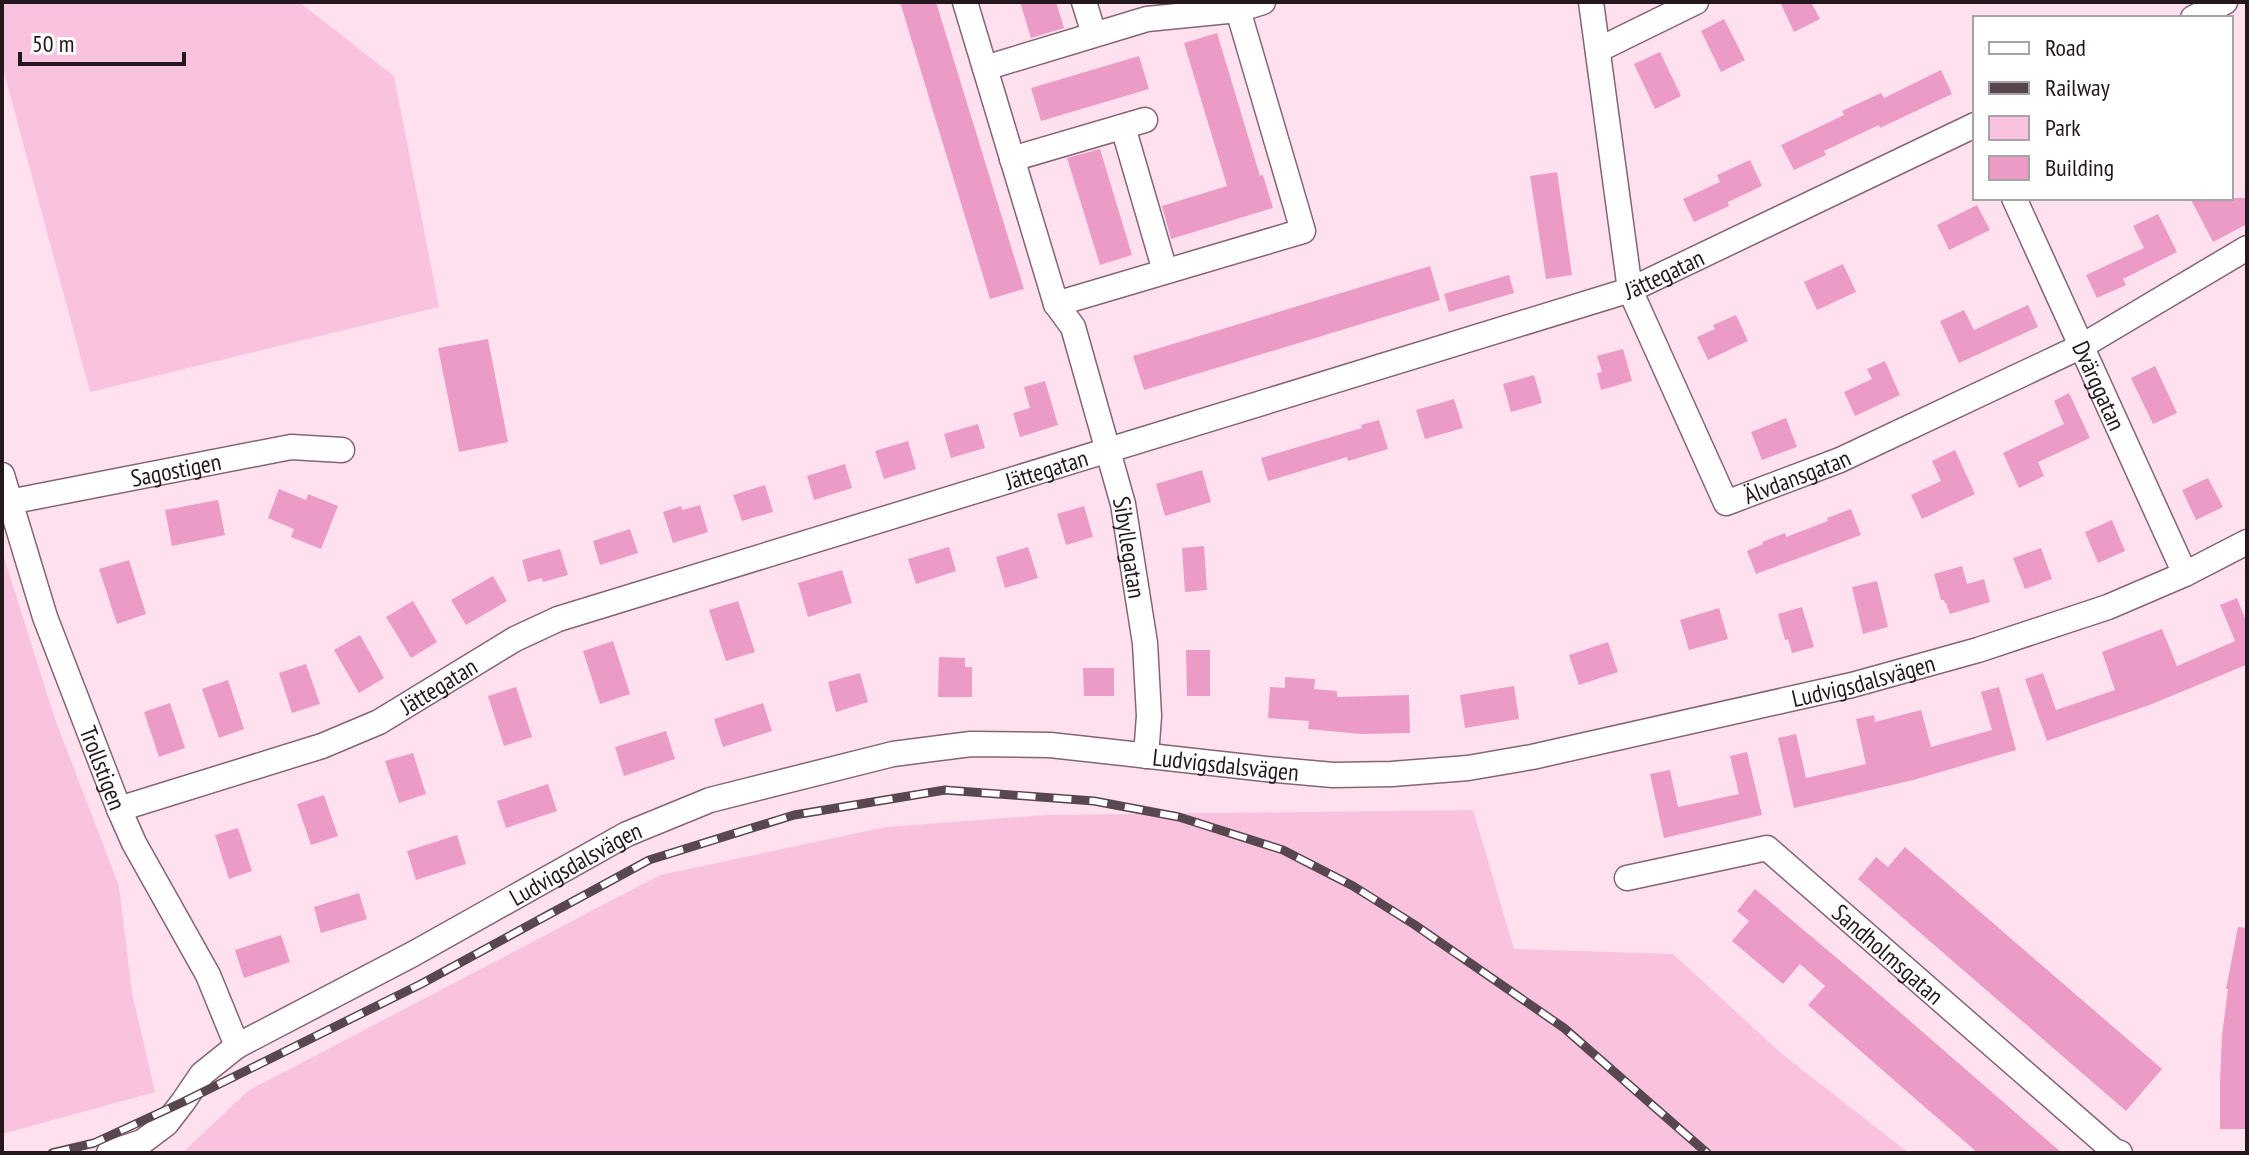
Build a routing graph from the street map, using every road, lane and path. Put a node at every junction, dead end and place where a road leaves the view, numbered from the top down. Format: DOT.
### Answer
graph roads {
  1 [pos="965,2"];
  2 [pos="1084,2"];
  3 [pos="1263,2"];
  4 [pos="1591,2"];
  5 [pos="1696,2"];
  6 [pos="2225,2"];
  7 [pos="1237,6"];
  8 [pos="2197,16"];
  9 [pos="1094,34"];
  10 [pos="1598,50"];
  11 [pos="985,68"];
  12 [pos="1973,126"];
  13 [pos="1012,159"];
  14 [pos="2015,200"];
  15 [pos="2247,248"];
  16 [pos="1165,271"];
  17 [pos="1630,290"];
  18 [pos="1056,304"];
  19 [pos="2082,346"];
  20 [pos="342,450"];
  21 [pos="1108,450"];
  22 [pos="2,475"];
  23 [pos="9,502"];
  24 [pos="2247,542"];
  25 [pos="2185,574"];
  26 [pos="1146,756"];
  27 [pos="119,809"];
  28 [pos="1627,878"];
  29 [pos="237,1046"];
  30 [pos="109,1153"];
  31 [pos="2120,1153"];
  1 -- 11 [label="street, Sibyllegatan"];
  2 -- 9 [label="street"];
  3 -- 7 [label="street"];
  4 -- 10 [label="street, Älvdansgatan"];
  5 -- 10 [label="street"];
  6 -- 8 [label="street"];
  7 -- 9 [label="street"];
  7 -- 16 [label="street"];
  9 -- 11 [label="street"];
  10 -- 17 [label="street, Älvdansgatan"];
  11 -- 13 [label="street, Sibyllegatan"];
  12 -- 17 [label="street, Jättegatan"];
  13 -- 16 [label="street"];
  13 -- 18 [label="street, Sibyllegatan"];
  14 -- 19 [label="street, Dvärggatan"];
  15 -- 19 [label="street, Älvdansgatan"];
  16 -- 18 [label="street"];
  17 -- 19 [label="street, Älvdansgatan"];
  17 -- 21 [label="street, Jättegatan"];
  18 -- 21 [label="street, Sibyllegatan"];
  19 -- 25 [label="street, Dvärggatan"];
  20 -- 23 [label="street, Sagostigen"];
  21 -- 26 [label="street, Sibyllegatan"];
  21 -- 27 [label="street, Jättegatan"];
  22 -- 23 [label="street, Trollstigen"];
  23 -- 27 [label="street, Trollstigen"];
  24 -- 25 [label="street, Ludvigsdalsvägen"];
  25 -- 26 [label="street, Ludvigsdalsvägen"];
  26 -- 29 [label="street, Ludvigsdalsvägen"];
  27 -- 29 [label="street, Trollstigen"];
  28 -- 31 [label="street, Sandholmsgatan"];
  29 -- 30 [label="street, Ludvigsdalsvägen"];
}
